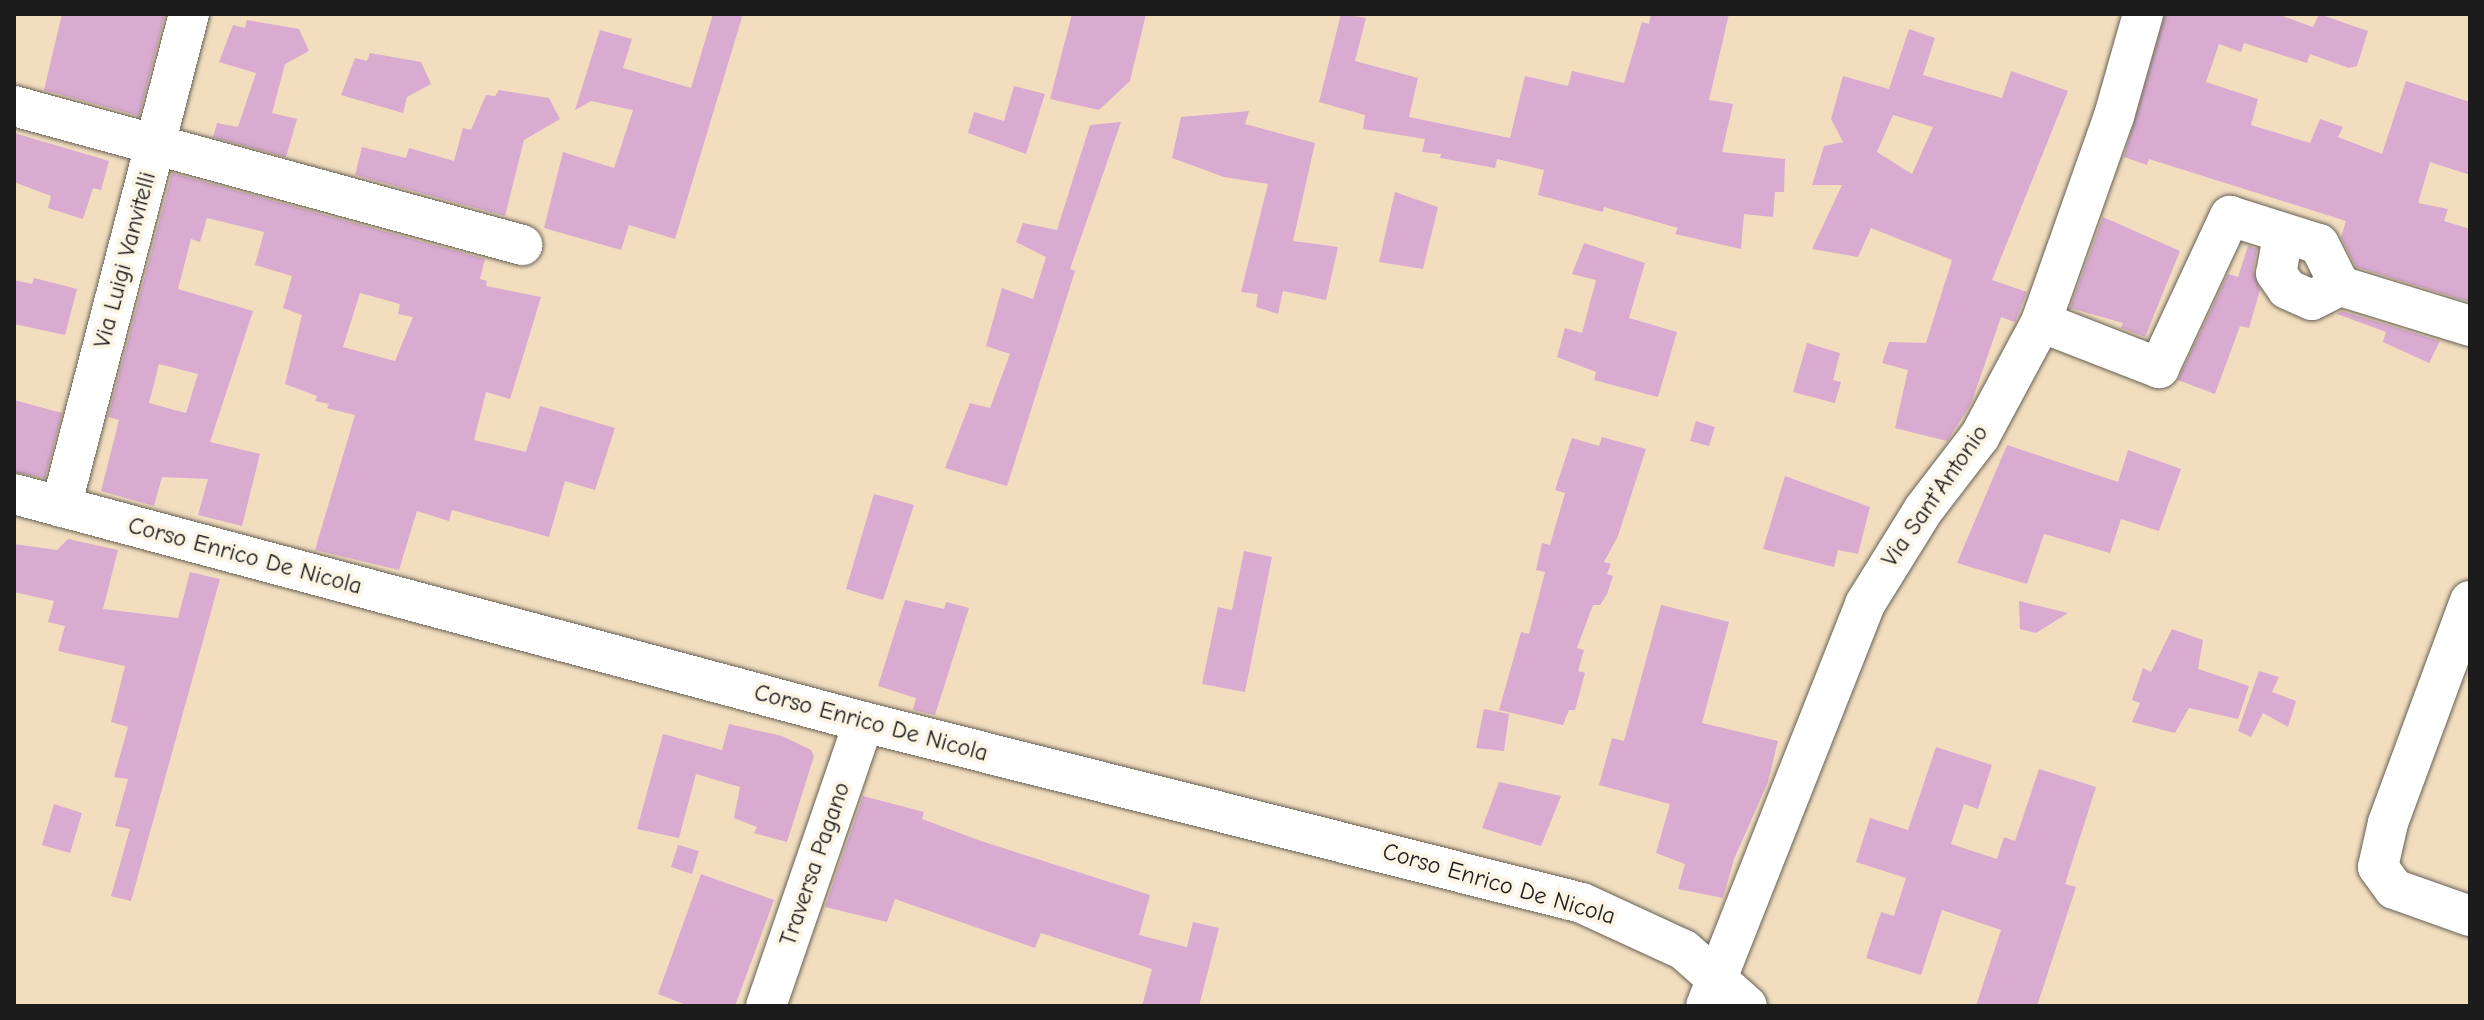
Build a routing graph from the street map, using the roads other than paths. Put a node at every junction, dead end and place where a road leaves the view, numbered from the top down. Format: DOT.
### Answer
graph roads {
  1 [pos="189,14"];
  2 [pos="2143,14"];
  3 [pos="14,106"];
  4 [pos="155,143"];
  5 [pos="522,245"];
  6 [pos="2041,322"];
  7 [pos="2470,326"];
  8 [pos="14,494"];
  9 [pos="61,507"];
  10 [pos="2470,601"];
  11 [pos="864,722"];
  12 [pos="2470,916"];
  13 [pos="1712,991"];
  14 [pos="766,1006"];
  15 [pos="1747,1006"];
  1 -- 4 [label="street, Via Luigi Vanvitelli"];
  2 -- 6 [label="street, Via Sant'Antonio"];
  3 -- 4 [label="street"];
  4 -- 5 [label="street"];
  4 -- 9 [label="street, Via Luigi Vanvitelli"];
  6 -- 7 [label="street"];
  6 -- 13 [label="street, Via Sant'Antonio"];
  8 -- 9 [label="street, Corso Enrico De Nicola"];
  9 -- 11 [label="street, Corso Enrico De Nicola"];
  10 -- 12 [label="street"];
  11 -- 13 [label="street, Corso Enrico De Nicola"];
  11 -- 14 [label="street, Traversa Pagano"];
  13 -- 15 [label="street, Corso Enrico De Nicola"];
}
